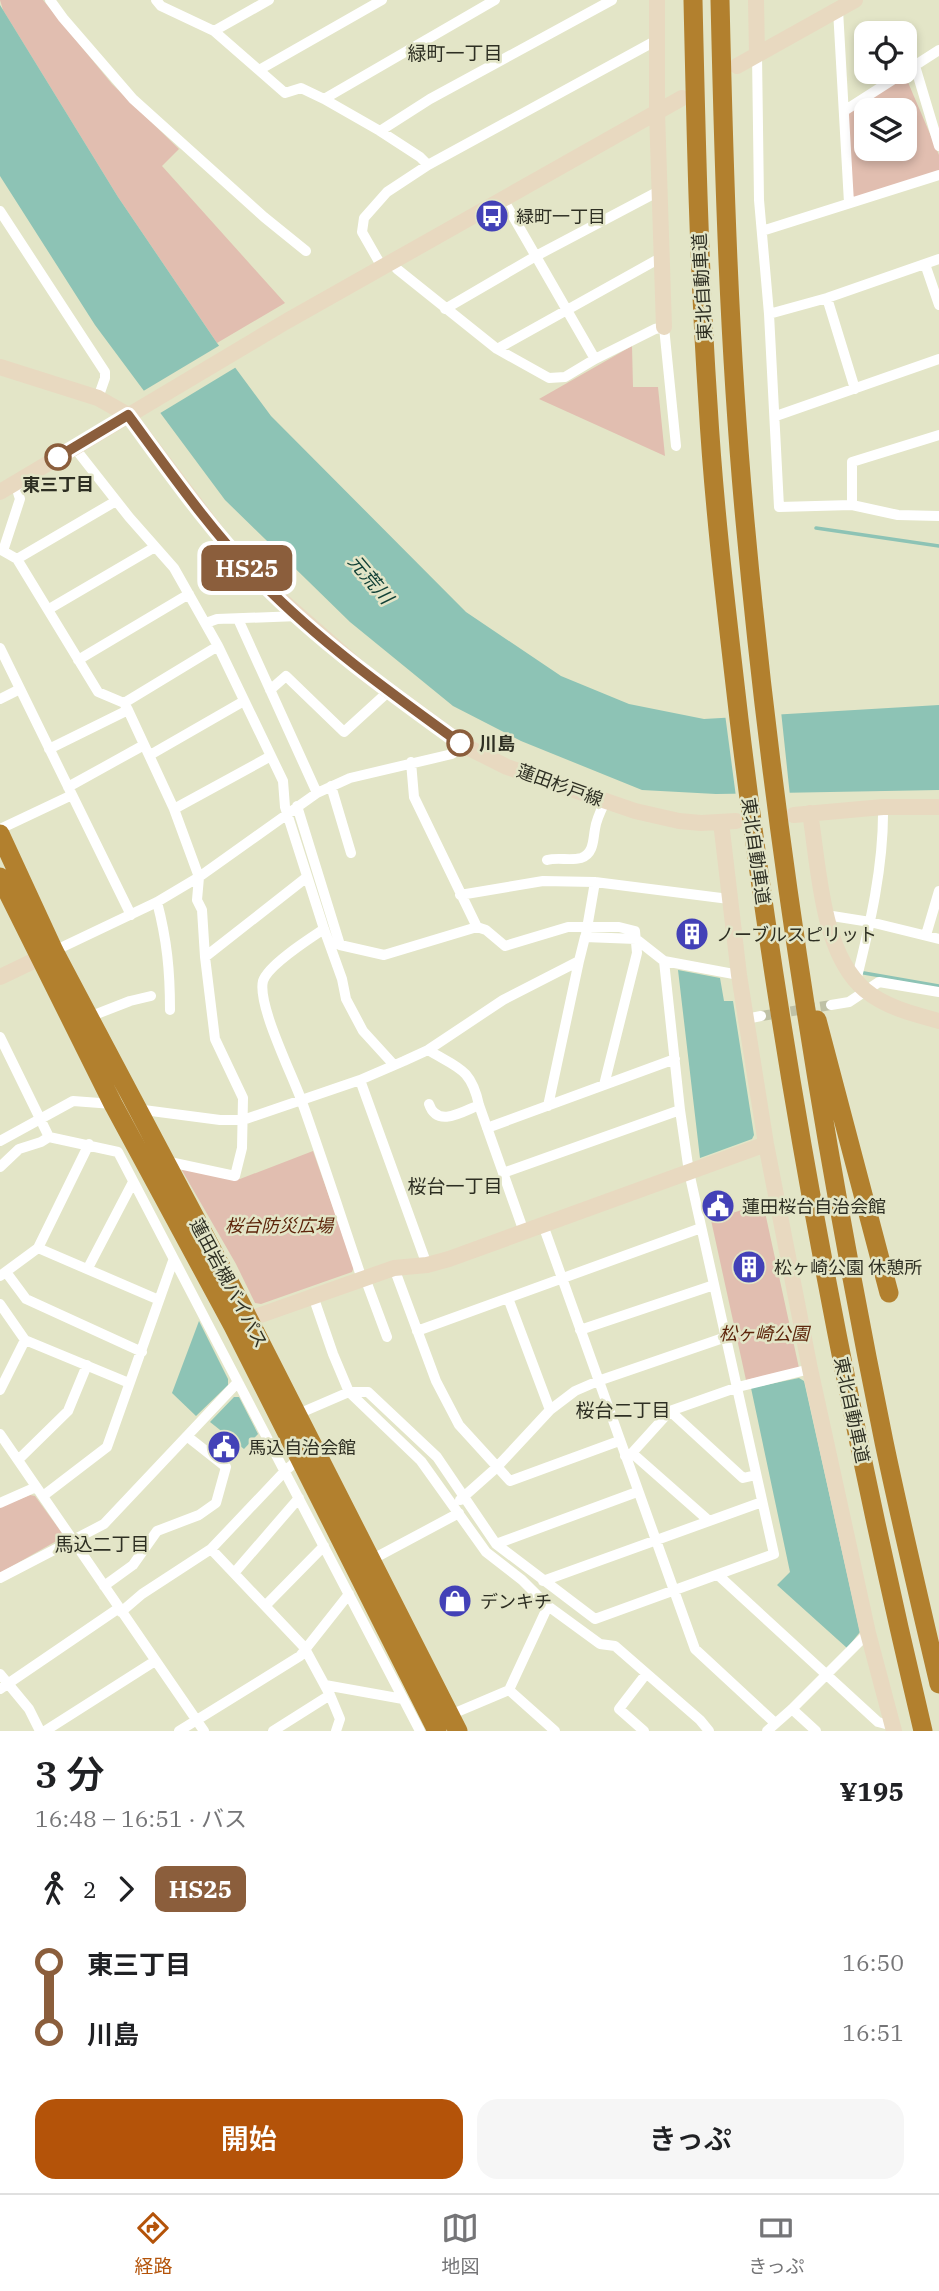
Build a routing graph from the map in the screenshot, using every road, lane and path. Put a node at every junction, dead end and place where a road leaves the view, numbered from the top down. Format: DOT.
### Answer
graph roads {
  1 [pos="50,0"];
  2 [pos="156,0"];
  3 [pos="178,0"];
  4 [pos="269,0"];
  5 [pos="382,0"];
  6 [pos="495,0"];
  7 [pos="612,0"];
  8 [pos="657,0"];
  9 [pos="693,0"];
  10 [pos="720,0"];
  11 [pos="756,0"];
  12 [pos="855,0"];
  13 [pos="168,9"];
  14 [pos="838,10"];
  15 [pos="214,32"];
  16 [pos="657,40"];
  17 [pos="939,50"];
  18 [pos="757,55"];
  19 [pos="917,65"];
  20 [pos="737,66"];
  21 [pos="259,70"];
  22 [pos="917,73"];
  23 [pos="887,84"];
  24 [pos="682,98"];
  25 [pos="324,99"];
  26 [pos="844,111"];
  27 [pos="657,112"];
  28 [pos="380,131"];
  29 [pos="939,146"];
  30 [pos="428,165"];
  31 [pos="939,176"];
  32 [pos="661,190"];
  33 [pos="503,199"];
  34 [pos="849,203"];
  35 [pos="0,211"];
  36 [pos="762,231"];
  37 [pos="306,251"];
  38 [pos="537,256"];
  39 [pos="662,257"];
  40 [pos="939,259"];
  41 [pos="387,264"];
  42 [pos="925,264"];
  43 [pos="827,298"];
  44 [pos="939,305"];
  45 [pos="445,309"];
  46 [pos="567,309"];
  47 [pos="769,314"];
  48 [pos="664,327"];
  49 [pos="497,349"];
  50 [pos="595,359"];
  51 [pos="939,359"];
  52 [pos="0,368"];
  53 [pos="855,389"];
  54 [pos="98,398"];
  55 [pos="134,411"];
  56 [pos="776,416"];
  57 [pos="939,435"];
  58 [pos="676,446"];
  59 [pos="74,447"];
  60 [pos="15,483"];
  61 [pos="0,492"];
  62 [pos="116,501"];
  63 [pos="852,505"];
  64 [pos="939,516"];
  65 [pos="155,547"];
  66 [pos="17,559"];
  67 [pos="189,594"];
  68 [pos="49,609"];
  69 [pos="299,616"];
  70 [pos="238,619"];
  71 [pos="206,623"];
  72 [pos="218,646"];
  73 [pos="0,648"];
  74 [pos="78,660"];
  75 [pos="20,690"];
  76 [pos="270,690"];
  77 [pos="389,691"];
  78 [pos="0,699"];
  79 [pos="244,701"];
  80 [pos="126,707"];
  81 [pos="463,745"];
  82 [pos="49,749"];
  83 [pos="147,750"];
  84 [pos="271,756"];
  85 [pos="411,762"];
  86 [pos="331,786"];
  87 [pos="70,791"];
  88 [pos="317,793"];
  89 [pos="605,802"];
  90 [pos="883,807"];
  91 [pos="939,807"];
  92 [pos="174,808"];
  93 [pos="292,810"];
  94 [pos="793,812"];
  95 [pos="736,818"];
  96 [pos="0,832"];
  97 [pos="351,853"];
  98 [pos="566,859"];
  99 [pos="547,860"];
  100 [pos="0,877"];
  101 [pos="199,877"];
  102 [pos="307,877"];
  103 [pos="566,881"];
  104 [pos="595,881"];
  105 [pos="939,891"];
  106 [pos="460,895"];
  107 [pos="729,899"];
  108 [pos="157,902"];
  109 [pos="131,915"];
  110 [pos="826,915"];
  111 [pos="870,922"];
  112 [pos="477,927"];
  113 [pos="324,929"];
  114 [pos="586,932"];
  115 [pos="926,934"];
  116 [pos="636,939"];
  117 [pos="939,939"];
  118 [pos="47,955"];
  119 [pos="797,955"];
  120 [pos="205,957"];
  121 [pos="579,961"];
  122 [pos="664,961"];
  123 [pos="739,975"];
  124 [pos="0,977"];
  125 [pos="861,986"];
  126 [pos="939,992"];
  127 [pos="151,996"];
  128 [pos="831,1005"];
  129 [pos="170,1010"];
  130 [pos="89,1017"];
  131 [pos="939,1021"];
  132 [pos="0,1037"];
  133 [pos="428,1050"];
  134 [pos="675,1059"];
  135 [pos="394,1065"];
  136 [pos="360,1080"];
  137 [pos="604,1085"];
  138 [pos="301,1100"];
  139 [pos="113,1104"];
  140 [pos="429,1104"];
  141 [pos="479,1105"];
  142 [pos="548,1105"];
  143 [pos="136,1109"];
  144 [pos="680,1110"];
  145 [pos="41,1119"];
  146 [pos="243,1120"];
  147 [pos="487,1128"];
  148 [pos="49,1137"];
  149 [pos="0,1141"];
  150 [pos="89,1144"];
  151 [pos="765,1144"];
  152 [pos="164,1161"];
  153 [pos="0,1167"];
  154 [pos="689,1172"];
  155 [pos="503,1173"];
  156 [pos="133,1182"];
  157 [pos="543,1225"];
  158 [pos="701,1228"];
  159 [pos="524,1232"];
  160 [pos="38,1248"];
  161 [pos="173,1261"];
  162 [pos="427,1265"];
  163 [pos="88,1268"];
  164 [pos="394,1268"];
  165 [pos="3,1274"];
  166 [pos="364,1278"];
  167 [pos="562,1279"];
  168 [pos="714,1285"];
  169 [pos="889,1293"];
  170 [pos="313,1296"];
  171 [pos="508,1298"];
  172 [pos="159,1300"];
  173 [pos="0,1304"];
  174 [pos="241,1322"];
  175 [pos="580,1330"];
  176 [pos="417,1331"];
  177 [pos="387,1337"];
  178 [pos="726,1337"];
  179 [pos="25,1340"];
  180 [pos="142,1352"];
  181 [pos="87,1365"];
  182 [pos="810,1369"];
  183 [pos="598,1381"];
  184 [pos="238,1382"];
  185 [pos="129,1383"];
  186 [pos="738,1387"];
  187 [pos="0,1390"];
  188 [pos="349,1392"];
  189 [pos="550,1410"];
  190 [pos="670,1411"];
  191 [pos="298,1414"];
  192 [pos="0,1434"];
  193 [pos="188,1437"];
  194 [pos="619,1441"];
  195 [pos="5,1450"];
  196 [pos="629,1455"];
  197 [pos="300,1458"];
  198 [pos="18,1460"];
  199 [pos="496,1468"];
  200 [pos="285,1471"];
  201 [pos="757,1475"];
  202 [pos="39,1491"];
  203 [pos="637,1492"];
  204 [pos="465,1496"];
  205 [pos="299,1498"];
  206 [pos="762,1502"];
  207 [pos="0,1503"];
  208 [pos="457,1509"];
  209 [pos="708,1521"];
  210 [pos="72,1539"];
  211 [pos="654,1540"];
  212 [pos="496,1544"];
  213 [pos="324,1546"];
  214 [pos="211,1549"];
  215 [pos="371,1560"];
  216 [pos="235,1572"];
  217 [pos="718,1575"];
  218 [pos="0,1578"];
  219 [pos="543,1581"];
  220 [pos="104,1586"];
  221 [pos="672,1591"];
  222 [pos="349,1594"];
  223 [pos="266,1605"];
  224 [pos="548,1606"];
  225 [pos="120,1610"];
  226 [pos="868,1633"];
  227 [pos="304,1647"];
  228 [pos="155,1661"];
  229 [pos="0,1674"];
  230 [pos="646,1674"];
  231 [pos="825,1674"];
  232 [pos="939,1684"];
  233 [pos="3,1687"];
  234 [pos="327,1690"];
  235 [pos="509,1690"];
  236 [pos="403,1699"];
  237 [pos="792,1709"];
  238 [pos="196,1719"];
  239 [pos="454,1723"];
  240 [pos="888,1726"];
  241 [pos="771,1727"];
  242 [pos="416,1728"];
  243 [pos="43,1731"];
  244 [pos="179,1731"];
  245 [pos="204,1731"];
  246 [pos="273,1731"];
  247 [pos="336,1731"];
  248 [pos="437,1731"];
  249 [pos="555,1731"];
  250 [pos="644,1731"];
  251 [pos="709,1731"];
  252 [pos="816,1731"];
  253 [pos="869,1731"];
  254 [pos="923,1731"];
  1 -- 37 [label="street"];
  2 -- 13 [label="street"];
  3 -- 13 [label="street"];
  4 -- 15 [label="street"];
  5 -- 21 [label="street"];
  6 -- 25 [label="street"];
  7 -- 28 [label="street"];
  8 -- 16 [label="street"];
  9 -- 95 [label="highway, 東北自動車道"];
  10 -- 94 [label="highway, 東北自動車道"];
  11 -- 18 [label="street"];
  12 -- 14 [label="street"];
  13 -- 15 [label="street"];
  14 -- 18 [label="street"];
  14 -- 26 [label="street"];
  15 -- 21 [label="street"];
  16 -- 27 [label="street"];
  16 -- 30 [label="street"];
  17 -- 19 [label="street"];
  18 -- 20 [label="street"];
  18 -- 36 [label="street"];
  21 -- 25 [label="street"];
  22 -- 29 [label="street"];
  23 -- 26 [label="street"];
  24 -- 27 [label="street"];
  25 -- 28 [label="street"];
  26 -- 34 [label="street"];
  27 -- 32 [label="street"];
  27 -- 33 [label="street"];
  28 -- 30 [label="street"];
  30 -- 41 [label="street"];
  31 -- 34 [label="street"];
  32 -- 38 [label="street"];
  32 -- 39 [label="street"];
  33 -- 38 [label="street"];
  33 -- 41 [label="street"];
  34 -- 36 [label="street"];
  35 -- 54 [label="street"];
  36 -- 47 [label="street"];
  38 -- 45 [label="street"];
  38 -- 46 [label="street"];
  39 -- 46 [label="street"];
  39 -- 48 [label="street"];
  40 -- 42 [label="street"];
  41 -- 45 [label="street"];
  41 -- 55 [label="street"];
  42 -- 43 [label="street"];
  42 -- 44 [label="street"];
  43 -- 47 [label="street"];
  43 -- 53 [label="street"];
  45 -- 49 [label="street"];
  46 -- 49 [label="street"];
  46 -- 50 [label="street"];
  47 -- 56 [label="street"];
  48 -- 50 [label="street"];
  48 -- 58 [label="street"];
  49 -- 50 [label="street"];
  51 -- 53 [label="street"];
  52 -- 54 [label="street"];
  53 -- 56 [label="street"];
  54 -- 55 [label="street"];
  55 -- 59 [label="street"];
  55 -- 69 [label="street, 蓮田杉戸線"];
  56 -- 63 [label="street"];
  57 -- 63 [label="street"];
  59 -- 60 [label="street"];
  59 -- 62 [label="street"];
  60 -- 61 [label="street"];
  60 -- 66 [label="street"];
  62 -- 65 [label="street"];
  62 -- 66 [label="street"];
  63 -- 64 [label="street"];
  65 -- 67 [label="street"];
  65 -- 68 [label="street"];
  66 -- 68 [label="street"];
  67 -- 71 [label="street"];
  67 -- 74 [label="street"];
  68 -- 74 [label="street"];
  69 -- 70 [label="street"];
  69 -- 77 [label="street, 蓮田杉戸線"];
  70 -- 71 [label="street"];
  70 -- 76 [label="street"];
  71 -- 72 [label="street"];
  72 -- 79 [label="street"];
  72 -- 80 [label="street"];
  73 -- 75 [label="street"];
  74 -- 80 [label="street"];
  75 -- 78 [label="street"];
  75 -- 82 [label="street"];
  76 -- 77 [label="street"];
  76 -- 88 [label="street"];
  77 -- 81 [label="street, 蓮田杉戸線"];
  79 -- 83 [label="street"];
  79 -- 84 [label="street"];
  80 -- 82 [label="street"];
  80 -- 83 [label="street"];
  81 -- 85 [label="street"];
  81 -- 89 [label="street, 蓮田杉戸線"];
  82 -- 87 [label="street"];
  83 -- 87 [label="street"];
  83 -- 92 [label="street"];
  84 -- 92 [label="street"];
  84 -- 93 [label="street"];
  85 -- 86 [label="street"];
  85 -- 106 [label="street"];
  86 -- 88 [label="street"];
  86 -- 97 [label="street"];
  87 -- 96 [label="street"];
  87 -- 109 [label="street"];
  88 -- 93 [label="street"];
  89 -- 95 [label="street, 蓮田杉戸線"];
  89 -- 98 [label="street"];
  90 -- 91 [label="street"];
  90 -- 94 [label="street"];
  90 -- 111 [label="street"];
  92 -- 101 [label="street"];
  93 -- 101 [label="street"];
  93 -- 102 [label="street"];
  93 -- 112 [label="street"];
  94 -- 110 [label="street"];
  94 -- 119 [label="highway, 東北自動車道"];
  95 -- 107 [label="street"];
  95 -- 254 [label="highway, 東北自動車道"];
  96 -- 118 [label="highway, 蓮田岩槻バイパス"];
  98 -- 99 [label="street"];
  98 -- 103 [label="street"];
  100 -- 118 [label="highway, 蓮田岩槻バイパス"];
  101 -- 108 [label="street"];
  101 -- 120 [label="street"];
  102 -- 113 [label="street"];
  102 -- 120 [label="street"];
  103 -- 104 [label="street"];
  103 -- 106 [label="street"];
  104 -- 107 [label="street"];
  104 -- 114 [label="street"];
  105 -- 115 [label="street"];
  106 -- 112 [label="street"];
  107 -- 123 [label="street"];
  108 -- 109 [label="street"];
  108 -- 129 [label="street"];
  109 -- 118 [label="street"];
  110 -- 111 [label="street"];
  110 -- 125 [label="street"];
  111 -- 115 [label="street"];
  111 -- 125 [label="street"];
  112 -- 114 [label="street"];
  113 -- 135 [label="street"];
  113 -- 138 [label="street"];
  114 -- 116 [label="street"];
  114 -- 121 [label="street"];
  115 -- 117 [label="street"];
  116 -- 122 [label="street"];
  116 -- 137 [label="street"];
  118 -- 124 [label="street"];
  118 -- 130 [label="highway, 蓮田岩槻バイパス"];
  118 -- 139 [label="highway, 蓮田岩槻バイパス"];
  119 -- 169 [label="highway"];
  119 -- 232 [label="highway, 東北自動車道"];
  120 -- 146 [label="street"];
  121 -- 133 [label="street"];
  121 -- 142 [label="street"];
  122 -- 123 [label="street"];
  122 -- 134 [label="street"];
  123 -- 151 [label="street"];
  125 -- 126 [label="street"];
  125 -- 128 [label="street"];
  125 -- 131 [label="street"];
  127 -- 130 [label="street"];
  130 -- 143 [label="highway, 蓮田岩槻バイパス"];
  132 -- 145 [label="street"];
  133 -- 135 [label="street"];
  133 -- 141 [label="street"];
  134 -- 137 [label="street"];
  134 -- 144 [label="street"];
  135 -- 136 [label="street"];
  136 -- 138 [label="street"];
  136 -- 162 [label="street"];
  137 -- 142 [label="street"];
  138 -- 146 [label="street"];
  138 -- 166 [label="street"];
  139 -- 145 [label="street"];
  139 -- 174 [label="highway, 蓮田岩槻バイパス"];
  140 -- 141 [label="street"];
  141 -- 147 [label="street"];
  142 -- 147 [label="street"];
  143 -- 146 [label="street"];
  143 -- 152 [label="highway, 蓮田岩槻バイパス"];
  144 -- 154 [label="street"];
  144 -- 155 [label="street"];
  145 -- 148 [label="street"];
  145 -- 149 [label="street"];
  146 -- 152 [label="street"];
  147 -- 155 [label="street"];
  148 -- 150 [label="street"];
  148 -- 153 [label="street"];
  150 -- 156 [label="street"];
  150 -- 160 [label="street"];
  151 -- 154 [label="street"];
  151 -- 182 [label="street"];
  152 -- 174 [label="highway, 蓮田岩槻バイパス"];
  154 -- 157 [label="street"];
  154 -- 158 [label="street"];
  155 -- 159 [label="street"];
  156 -- 161 [label="street"];
  156 -- 163 [label="street"];
  157 -- 159 [label="street"];
  157 -- 167 [label="street"];
  158 -- 167 [label="street"];
  158 -- 168 [label="street"];
  159 -- 162 [label="street"];
  160 -- 163 [label="street"];
  160 -- 165 [label="street"];
  161 -- 172 [label="street"];
  161 -- 184 [label="street"];
  162 -- 164 [label="street"];
  163 -- 172 [label="street"];
  164 -- 166 [label="street"];
  164 -- 176 [label="street"];
  165 -- 180 [label="street"];
  166 -- 170 [label="street"];
  166 -- 177 [label="street"];
  167 -- 171 [label="street"];
  167 -- 175 [label="street"];
  168 -- 175 [label="street"];
  168 -- 178 [label="street"];
  170 -- 174 [label="street"];
  170 -- 188 [label="street"];
  171 -- 176 [label="street"];
  171 -- 189 [label="street"];
  172 -- 180 [label="street"];
  173 -- 179 [label="street"];
  174 -- 191 [label="highway, 蓮田岩槻バイパス"];
  174 -- 197 [label="highway, 蓮田岩槻バイパス"];
  175 -- 183 [label="street"];
  176 -- 199 [label="street"];
  178 -- 183 [label="street"];
  178 -- 186 [label="street"];
  179 -- 181 [label="street"];
  179 -- 187 [label="street"];
  180 -- 185 [label="street"];
  181 -- 185 [label="street"];
  181 -- 198 [label="street"];
  182 -- 186 [label="street"];
  182 -- 226 [label="street"];
  183 -- 189 [label="street"];
  183 -- 194 [label="street"];
  184 -- 193 [label="street"];
  184 -- 200 [label="street"];
  185 -- 202 [label="street"];
  186 -- 190 [label="street"];
  186 -- 201 [label="street"];
  188 -- 191 [label="street"];
  188 -- 204 [label="street"];
  188 -- 208 [label="street"];
  189 -- 199 [label="street"];
  190 -- 196 [label="street"];
  190 -- 201 [label="street"];
  191 -- 215 [label="highway, 蓮田岩槻バイパス"];
  192 -- 195 [label="street"];
  193 -- 210 [label="street"];
  193 -- 220 [label="street"];
  194 -- 196 [label="street"];
  194 -- 199 [label="street"];
  195 -- 198 [label="street"];
  196 -- 203 [label="street"];
  196 -- 209 [label="street"];
  197 -- 200 [label="street"];
  197 -- 248 [label="highway, 蓮田岩槻バイパス"];
  198 -- 202 [label="street"];
  199 -- 204 [label="street"];
  200 -- 205 [label="street"];
  200 -- 214 [label="street"];
  201 -- 206 [label="street"];
  202 -- 207 [label="street"];
  202 -- 210 [label="street"];
  203 -- 211 [label="street"];
  203 -- 212 [label="street"];
  204 -- 208 [label="street"];
  204 -- 212 [label="street"];
  205 -- 213 [label="street"];
  205 -- 216 [label="street"];
  206 -- 209 [label="street"];
  206 -- 217 [label="street"];
  208 -- 215 [label="street"];
  208 -- 224 [label="street"];
  209 -- 211 [label="street"];
  210 -- 218 [label="street"];
  210 -- 220 [label="street"];
  211 -- 219 [label="street"];
  211 -- 221 [label="street"];
  212 -- 219 [label="street"];
  213 -- 222 [label="street"];
  213 -- 223 [label="street"];
  214 -- 216 [label="street"];
  214 -- 225 [label="street"];
  215 -- 239 [label="highway, 蓮田岩槻バイパス"];
  216 -- 223 [label="street"];
  217 -- 221 [label="street"];
  217 -- 231 [label="street"];
  219 -- 221 [label="street"];
  220 -- 225 [label="street"];
  221 -- 241 [label="street"];
  222 -- 227 [label="street"];
  222 -- 236 [label="street"];
  223 -- 227 [label="street"];
  224 -- 230 [label="street"];
  224 -- 235 [label="street"];
  225 -- 228 [label="street"];
  225 -- 233 [label="street"];
  226 -- 231 [label="street"];
  226 -- 240 [label="street"];
  227 -- 234 [label="street"];
  227 -- 238 [label="street"];
  228 -- 238 [label="street"];
  228 -- 243 [label="street"];
  229 -- 233 [label="street"];
  230 -- 250 [label="street"];
  230 -- 251 [label="street"];
  231 -- 237 [label="street"];
  231 -- 240 [label="street"];
  233 -- 243 [label="street"];
  234 -- 236 [label="street"];
  234 -- 246 [label="street"];
  234 -- 247 [label="street"];
  235 -- 239 [label="street"];
  235 -- 249 [label="street"];
  236 -- 242 [label="street"];
  237 -- 241 [label="street"];
  237 -- 252 [label="street"];
  238 -- 244 [label="street"];
  238 -- 245 [label="street"];
  240 -- 253 [label="street"];
}
